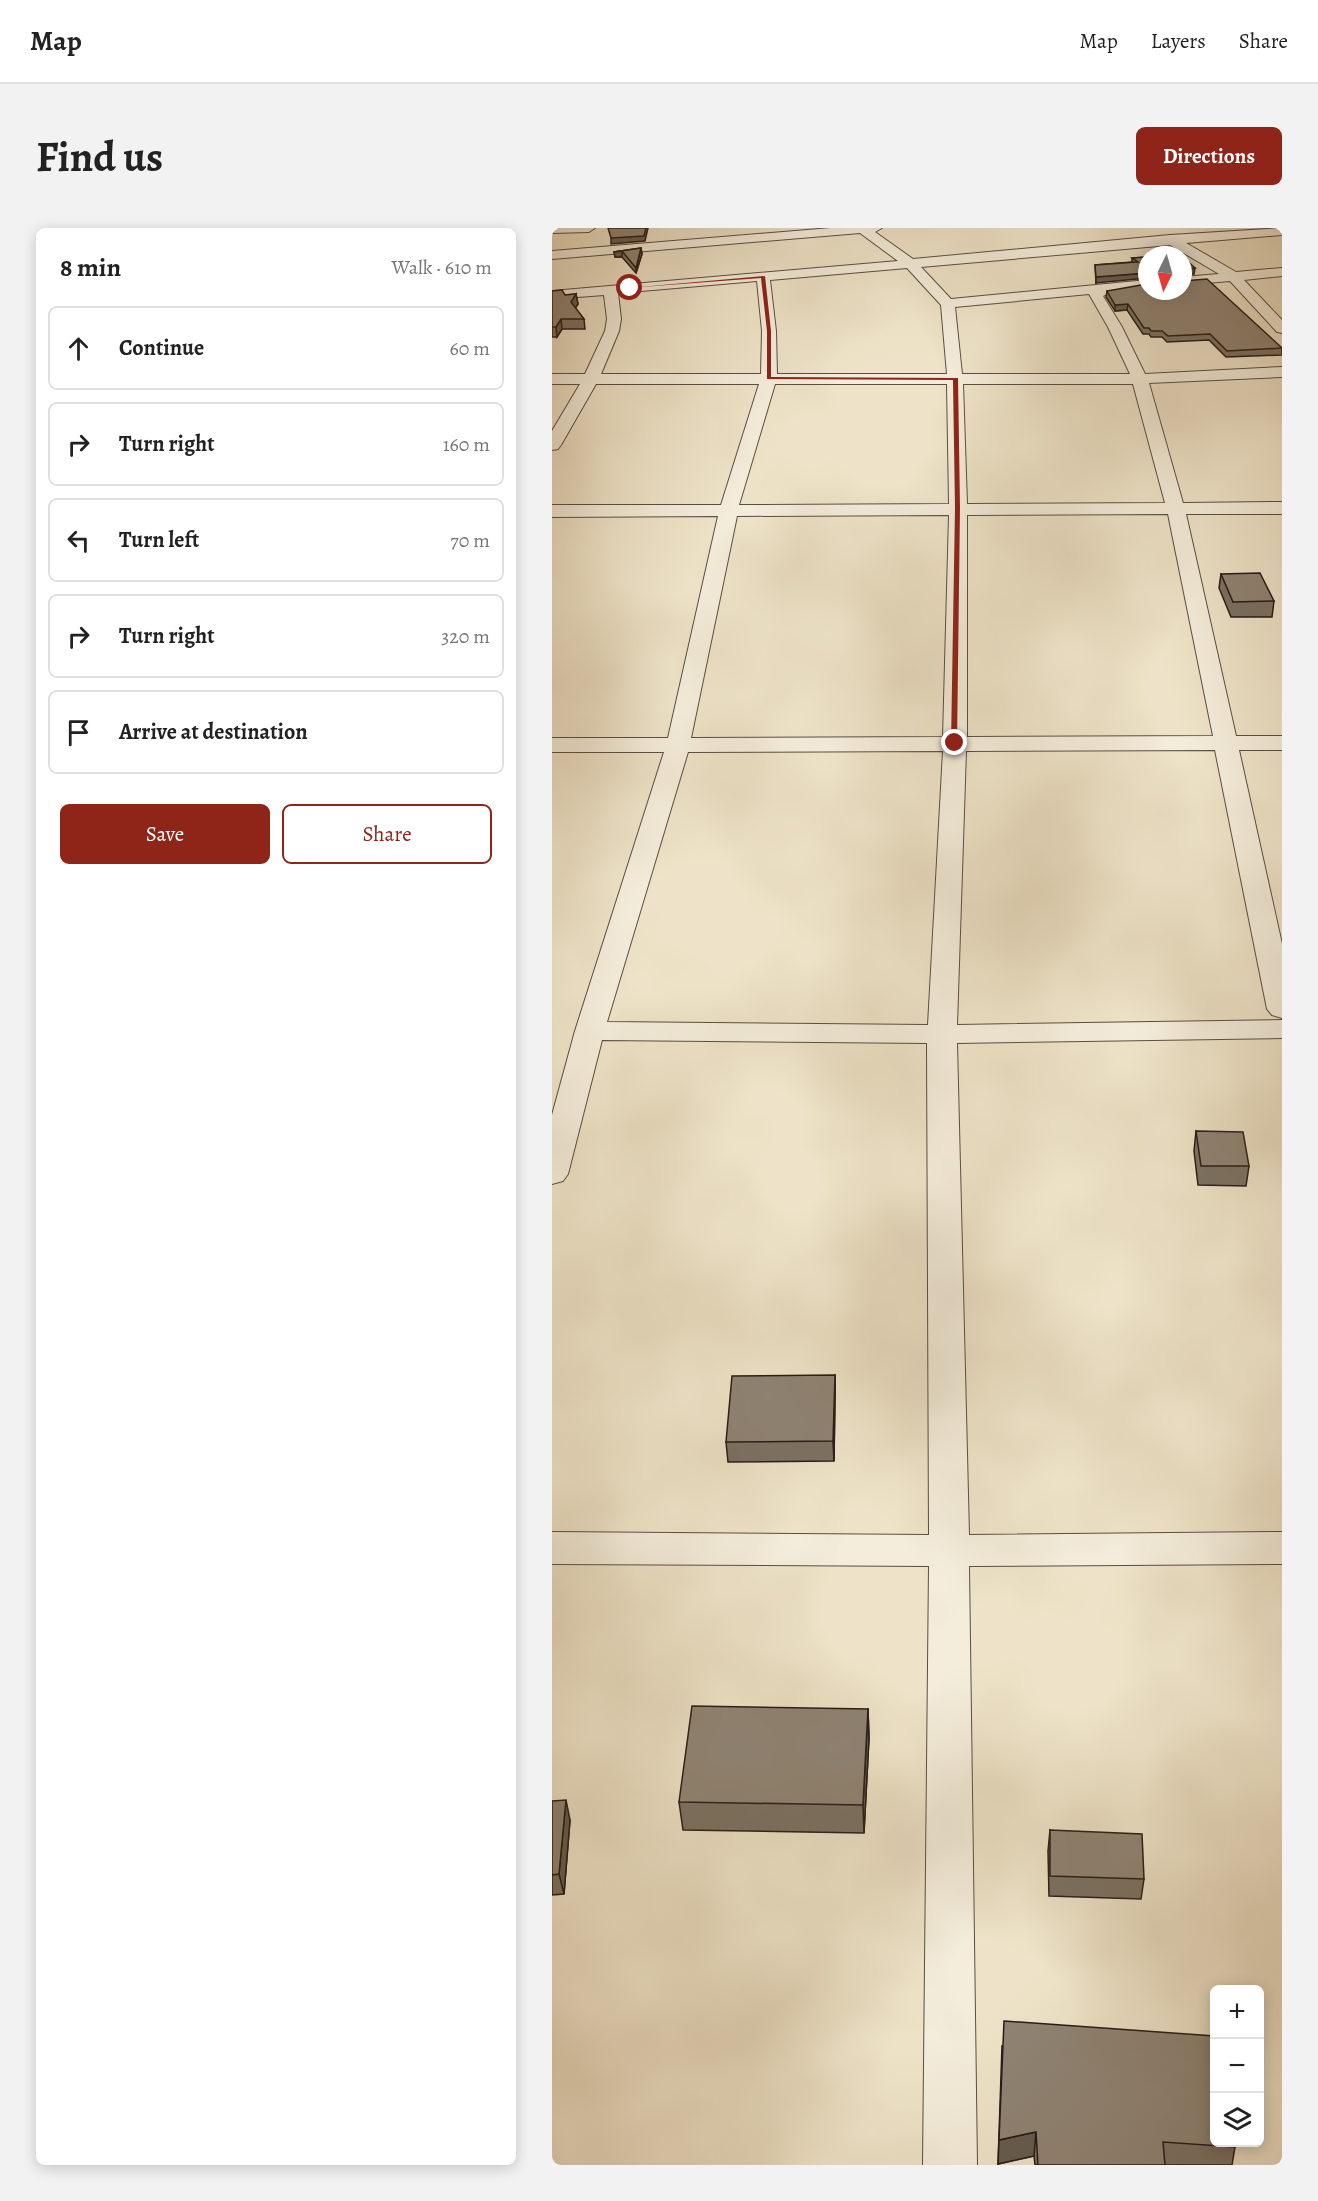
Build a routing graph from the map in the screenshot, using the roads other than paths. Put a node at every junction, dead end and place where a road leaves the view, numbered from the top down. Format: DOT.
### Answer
graph roads {
  1 [pos="588,228"];
  2 [pos="602,228"];
  3 [pos="866,228"];
  4 [pos="1153,228"];
  5 [pos="552,229"];
  6 [pos="1282,231"];
  7 [pos="1173,241"];
  8 [pos="598,252"];
  9 [pos="552,255"];
  10 [pos="910,263"];
  11 [pos="1282,272"];
  12 [pos="1233,276"];
  13 [pos="763,277"];
  14 [pos="1192,280"];
  15 [pos="1138,285"];
  16 [pos="630,288"];
  17 [pos="610,289"];
  18 [pos="1103,291"];
  19 [pos="552,295"];
  20 [pos="948,304"];
  21 [pos="1279,322"];
  22 [pos="1282,372"];
  23 [pos="769,378"];
  24 [pos="955,378"];
  25 [pos="552,379"];
  26 [pos="591,379"];
  27 [pos="1140,379"];
  28 [pos="552,445"];
  29 [pos="958,508"];
  30 [pos="1282,508"];
  31 [pos="729,509"];
  32 [pos="1176,509"];
  33 [pos="552,511"];
  34 [pos="1224,742"];
  35 [pos="955,743"];
  36 [pos="1282,743"];
  37 [pos="552,746"];
  38 [pos="678,746"];
  39 [pos="1282,1009"];
  40 [pos="1282,1029"];
  41 [pos="590,1031"];
  42 [pos="942,1034"];
  43 [pos="552,1174"];
  44 [pos="552,1548"];
  45 [pos="1282,1548"];
  46 [pos="949,1551"];
  47 [pos="950,2165"];
  1 -- 5 [label="street"];
  2 -- 8 [label="street"];
  3 -- 8 [label="street"];
  3 -- 10 [label="street"];
  4 -- 7 [label="street"];
  6 -- 7 [label="street"];
  7 -- 10 [label="street"];
  7 -- 12 [label="street"];
  8 -- 9 [label="street"];
  8 -- 16 [label="street"];
  10 -- 13 [label="street"];
  10 -- 20 [label="street"];
  11 -- 12 [label="street"];
  12 -- 14 [label="street"];
  12 -- 21 [label="street"];
  13 -- 16 [label="street"];
  13 -- 23 [label="street"];
  15 -- 18 [label="street"];
  16 -- 17 [label="street"];
  17 -- 19 [label="street"];
  17 -- 26 [label="street"];
  18 -- 20 [label="street"];
  18 -- 27 [label="street"];
  20 -- 24 [label="street"];
  22 -- 27 [label="street"];
  23 -- 24 [label="street"];
  23 -- 26 [label="street"];
  23 -- 31 [label="street"];
  24 -- 27 [label="street"];
  24 -- 29 [label="street"];
  25 -- 26 [label="street"];
  26 -- 28 [label="street"];
  27 -- 32 [label="street"];
  29 -- 31 [label="street"];
  29 -- 32 [label="street"];
  29 -- 35 [label="street"];
  30 -- 32 [label="street"];
  31 -- 33 [label="street"];
  31 -- 38 [label="street"];
  32 -- 34 [label="street"];
  34 -- 35 [label="street"];
  34 -- 36 [label="street"];
  34 -- 39 [label="street"];
  35 -- 38 [label="street"];
  35 -- 42 [label="street"];
  37 -- 38 [label="street"];
  38 -- 41 [label="street"];
  40 -- 42 [label="street"];
  41 -- 42 [label="street"];
  41 -- 43 [label="street"];
  42 -- 46 [label="street"];
  44 -- 46 [label="street"];
  45 -- 46 [label="street"];
  46 -- 47 [label="street"];
}
